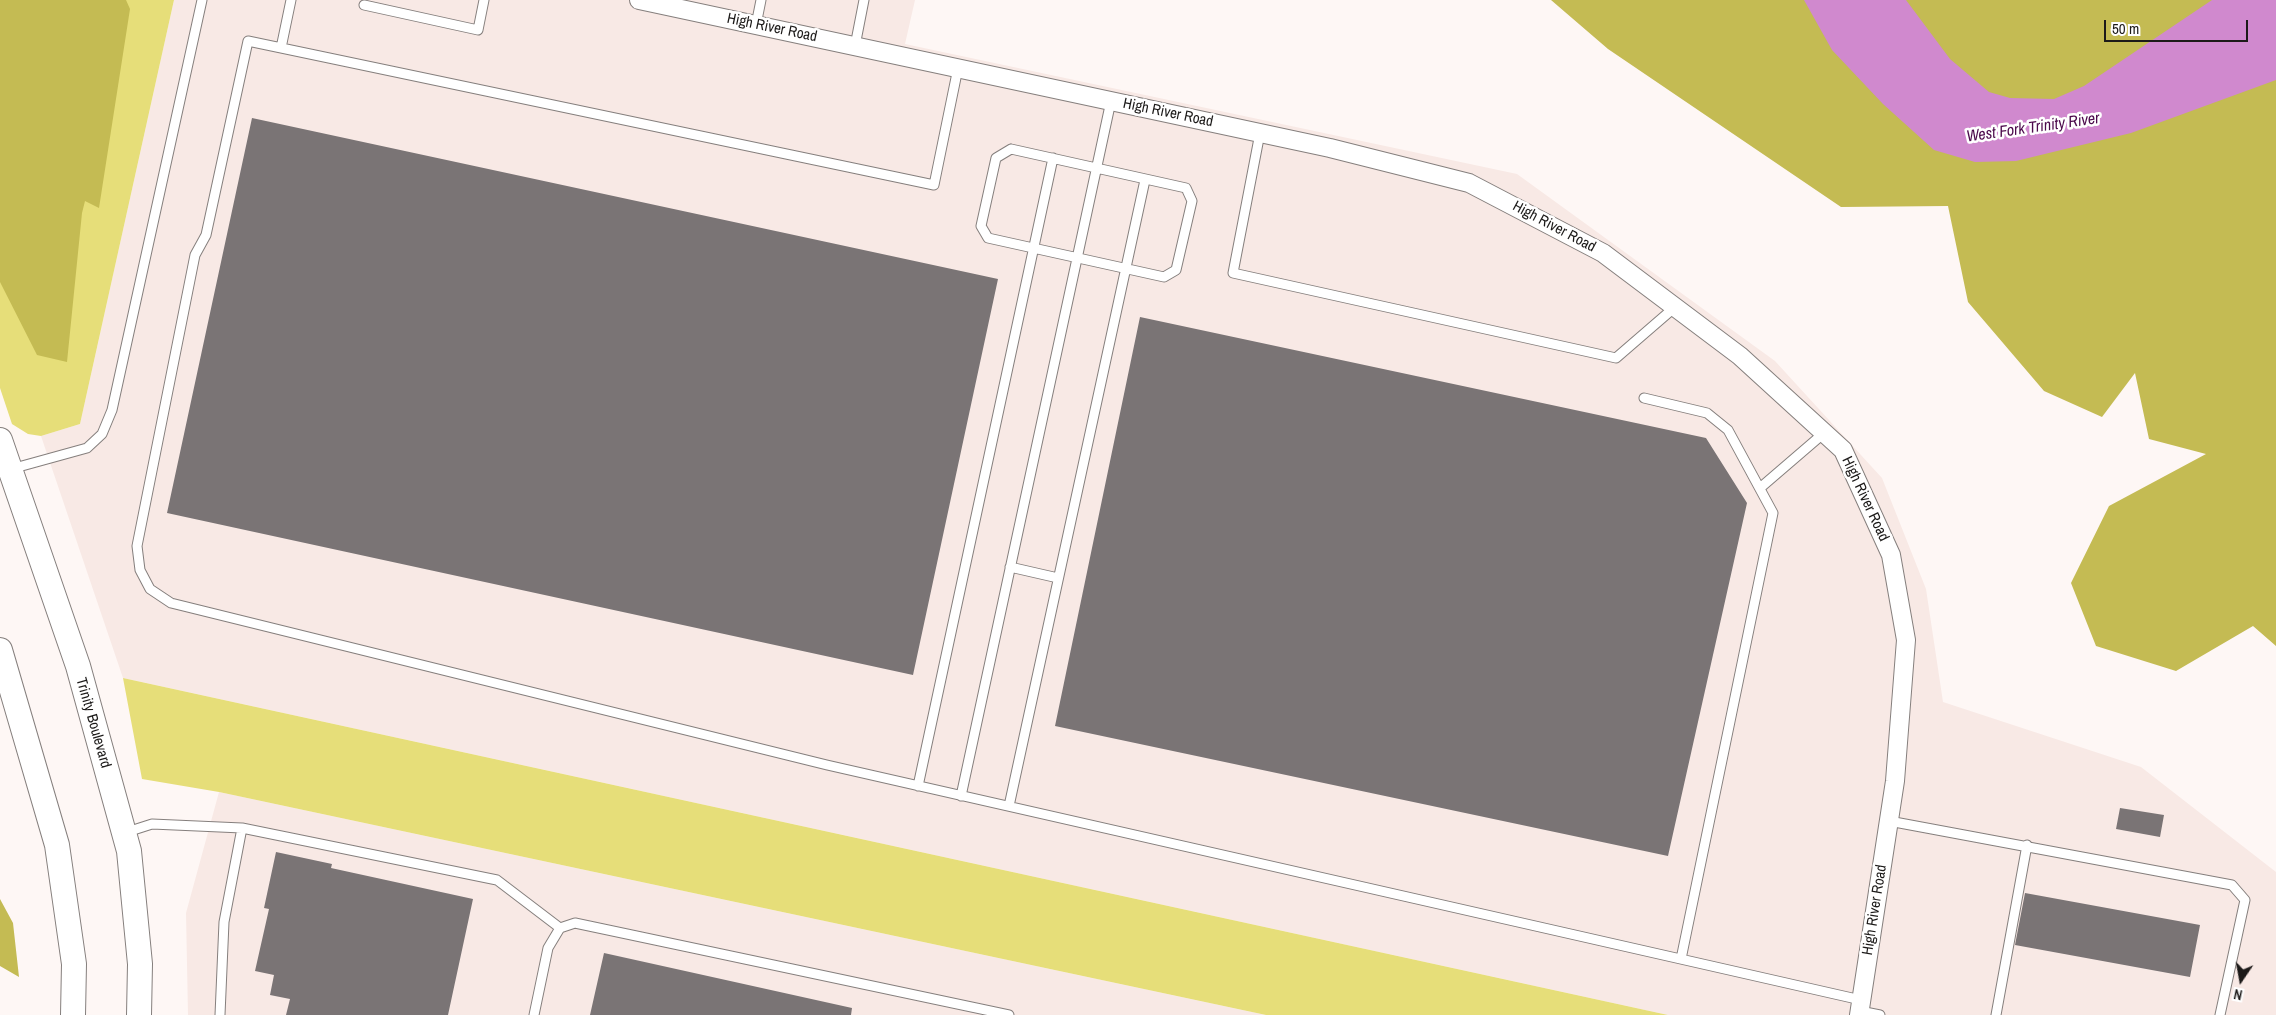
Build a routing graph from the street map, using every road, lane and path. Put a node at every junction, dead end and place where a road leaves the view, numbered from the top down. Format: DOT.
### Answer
graph roads {
  1 [pos="202,0"];
  2 [pos="290,0"];
  3 [pos="484,0"];
  4 [pos="639,0"];
  5 [pos="761,0"];
  6 [pos="864,0"];
  7 [pos="364,5"];
  8 [pos="756,25"];
  9 [pos="854,46"];
  10 [pos="281,48"];
  11 [pos="958,68"];
  12 [pos="1110,101"];
  13 [pos="1260,133"];
  14 [pos="1053,158"];
  15 [pos="1096,168"];
  16 [pos="1145,180"];
  17 [pos="1033,248"];
  18 [pos="1077,258"];
  19 [pos="1126,269"];
  20 [pos="1675,307"];
  21 [pos="1644,398"];
  22 [pos="1824,434"];
  23 [pos="0,440"];
  24 [pos="4,471"];
  25 [pos="1760,488"];
  26 [pos="1010,567"];
  27 [pos="1058,578"];
  28 [pos="0,650"];
  29 [pos="918,786"];
  30 [pos="962,796"];
  31 [pos="1008,806"];
  32 [pos="1889,821"];
  33 [pos="242,828"];
  34 [pos="124,833"];
  35 [pos="2027,846"];
  36 [pos="560,928"];
  37 [pos="1681,959"];
  38 [pos="1860,1009"];
  39 [pos="73,1015"];
  40 [pos="139,1015"];
  41 [pos="220,1015"];
  42 [pos="534,1015"];
  43 [pos="1009,1015"];
  44 [pos="1880,1015"];
  45 [pos="1996,1015"];
  46 [pos="2220,1015"];
  1 -- 24 [label="lane"];
  2 -- 10 [label="lane"];
  3 -- 7 [label="lane"];
  4 -- 8 [label="street, High River Road"];
  5 -- 8 [label="lane"];
  6 -- 9 [label="lane"];
  8 -- 9 [label="street, High River Road"];
  9 -- 11 [label="street, High River Road"];
  10 -- 11 [label="lane"];
  10 -- 29 [label="lane"];
  11 -- 12 [label="street, High River Road"];
  12 -- 13 [label="street, High River Road"];
  12 -- 15 [label="lane"];
  13 -- 20 [label="street, High River Road"];
  13 -- 20 [label="lane"];
  14 -- 15 [label="lane"];
  14 -- 17 [label="lane"];
  14 -- 17 [label="lane"];
  15 -- 16 [label="lane"];
  15 -- 18 [label="lane"];
  16 -- 19 [label="lane"];
  16 -- 19 [label="lane"];
  17 -- 18 [label="lane"];
  17 -- 29 [label="lane"];
  18 -- 19 [label="lane"];
  18 -- 26 [label="lane"];
  19 -- 27 [label="lane"];
  20 -- 22 [label="street, High River Road"];
  21 -- 25 [label="lane"];
  22 -- 25 [label="lane"];
  22 -- 32 [label="street, High River Road"];
  23 -- 24 [label="main road, Trinity Boulevard"];
  24 -- 34 [label="main road, Trinity Boulevard"];
  25 -- 37 [label="lane"];
  26 -- 27 [label="lane"];
  26 -- 30 [label="lane"];
  27 -- 31 [label="lane"];
  28 -- 39 [label="main road"];
  29 -- 30 [label="lane"];
  30 -- 31 [label="lane"];
  31 -- 37 [label="lane"];
  32 -- 35 [label="lane"];
  32 -- 38 [label="street, High River Road"];
  33 -- 34 [label="lane"];
  33 -- 36 [label="lane"];
  33 -- 41 [label="lane"];
  34 -- 40 [label="main road, Trinity Boulevard"];
  35 -- 45 [label="lane"];
  35 -- 46 [label="lane"];
  36 -- 42 [label="lane"];
  36 -- 43 [label="lane"];
  37 -- 38 [label="lane"];
  38 -- 44 [label="lane"];
}
